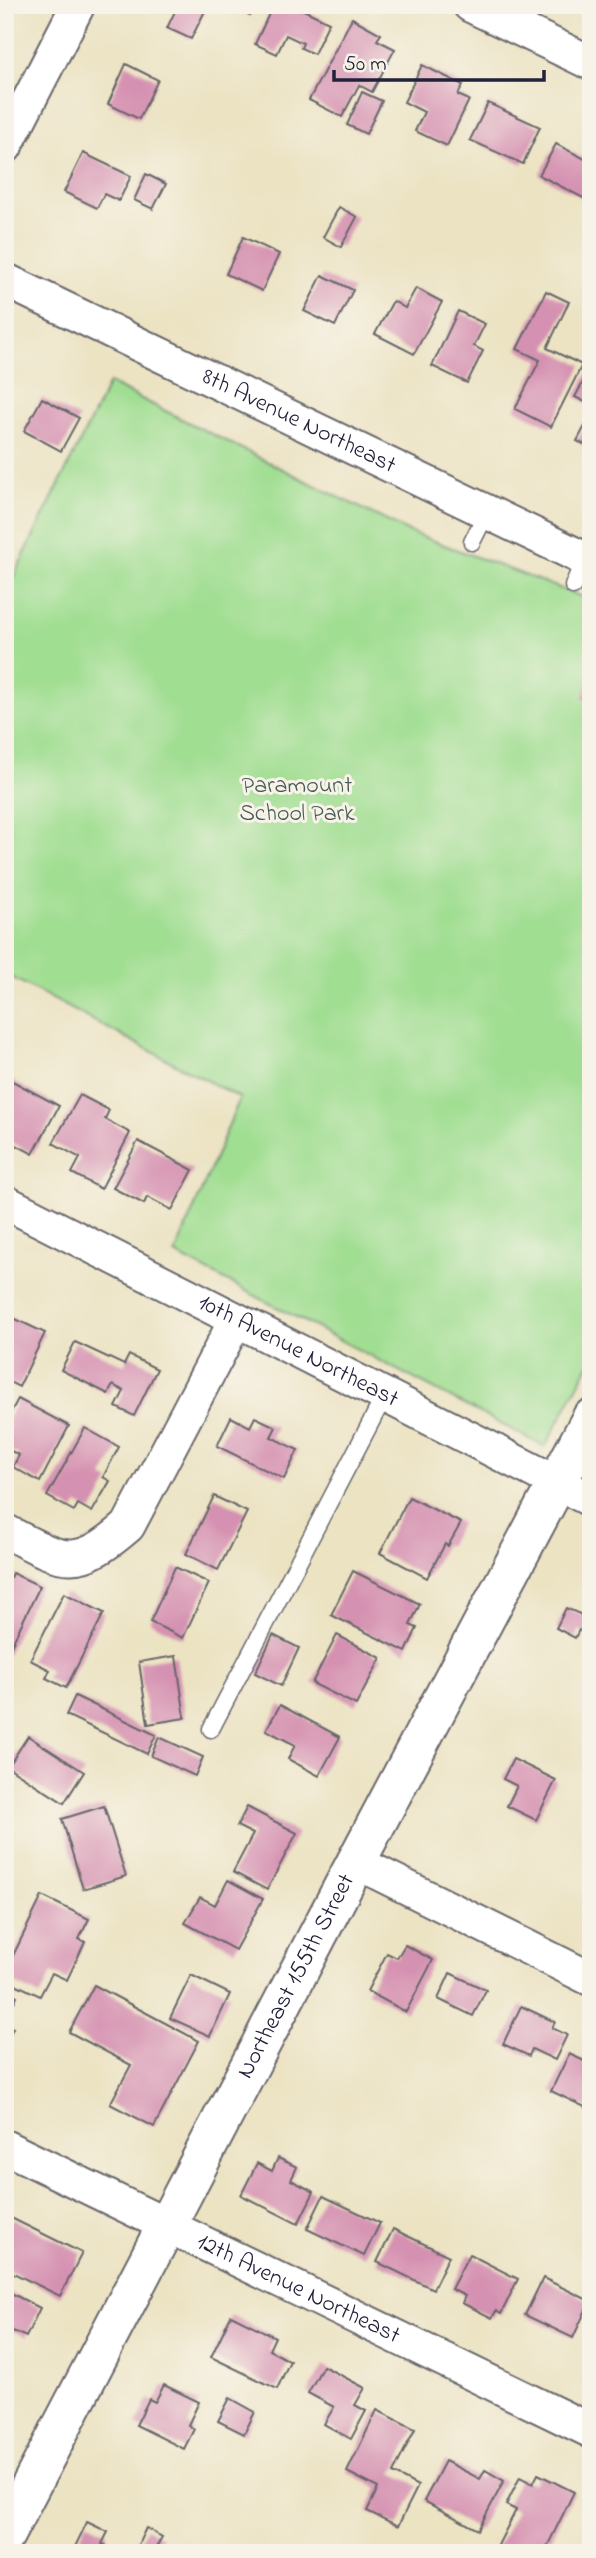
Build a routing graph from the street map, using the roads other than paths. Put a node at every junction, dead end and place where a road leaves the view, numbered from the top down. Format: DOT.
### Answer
graph roads {
  1 [pos="78,5"];
  2 [pos="470,5"];
  3 [pos="591,63"];
  4 [pos="5,148"];
  5 [pos="5,280"];
  6 [pos="486,512"];
  7 [pos="471,541"];
  8 [pos="583,569"];
  9 [pos="5,1202"];
  10 [pos="236,1320"];
  11 [pos="385,1395"];
  12 [pos="591,1419"];
  13 [pos="574,1492"];
  14 [pos="5,1531"];
  15 [pos="211,1729"];
  16 [pos="356,1862"];
  17 [pos="591,1979"];
  18 [pos="5,2147"];
  19 [pos="167,2227"];
  20 [pos="591,2431"];
  21 [pos="5,2535"];
  1 -- 4 [label="street"];
  2 -- 3 [label="street"];
  5 -- 6 [label="street, 8th Avenue Northeast"];
  6 -- 7 [label="lane"];
  6 -- 8 [label="street, 8th Avenue Northeast"];
  9 -- 10 [label="street, 10th Avenue Northeast"];
  10 -- 11 [label="street, 10th Avenue Northeast"];
  10 -- 14 [label="street"];
  11 -- 13 [label="street, 10th Avenue Northeast"];
  11 -- 15 [label="lane"];
  12 -- 13 [label="street, Northeast 155th Street"];
  13 -- 16 [label="street, Northeast 155th Street"];
  16 -- 17 [label="street"];
  16 -- 19 [label="street, Northeast 155th Street"];
  18 -- 19 [label="street, 12th Avenue Northeast"];
  19 -- 20 [label="street, 12th Avenue Northeast"];
  19 -- 21 [label="street, Northeast 155th Street"];
}
